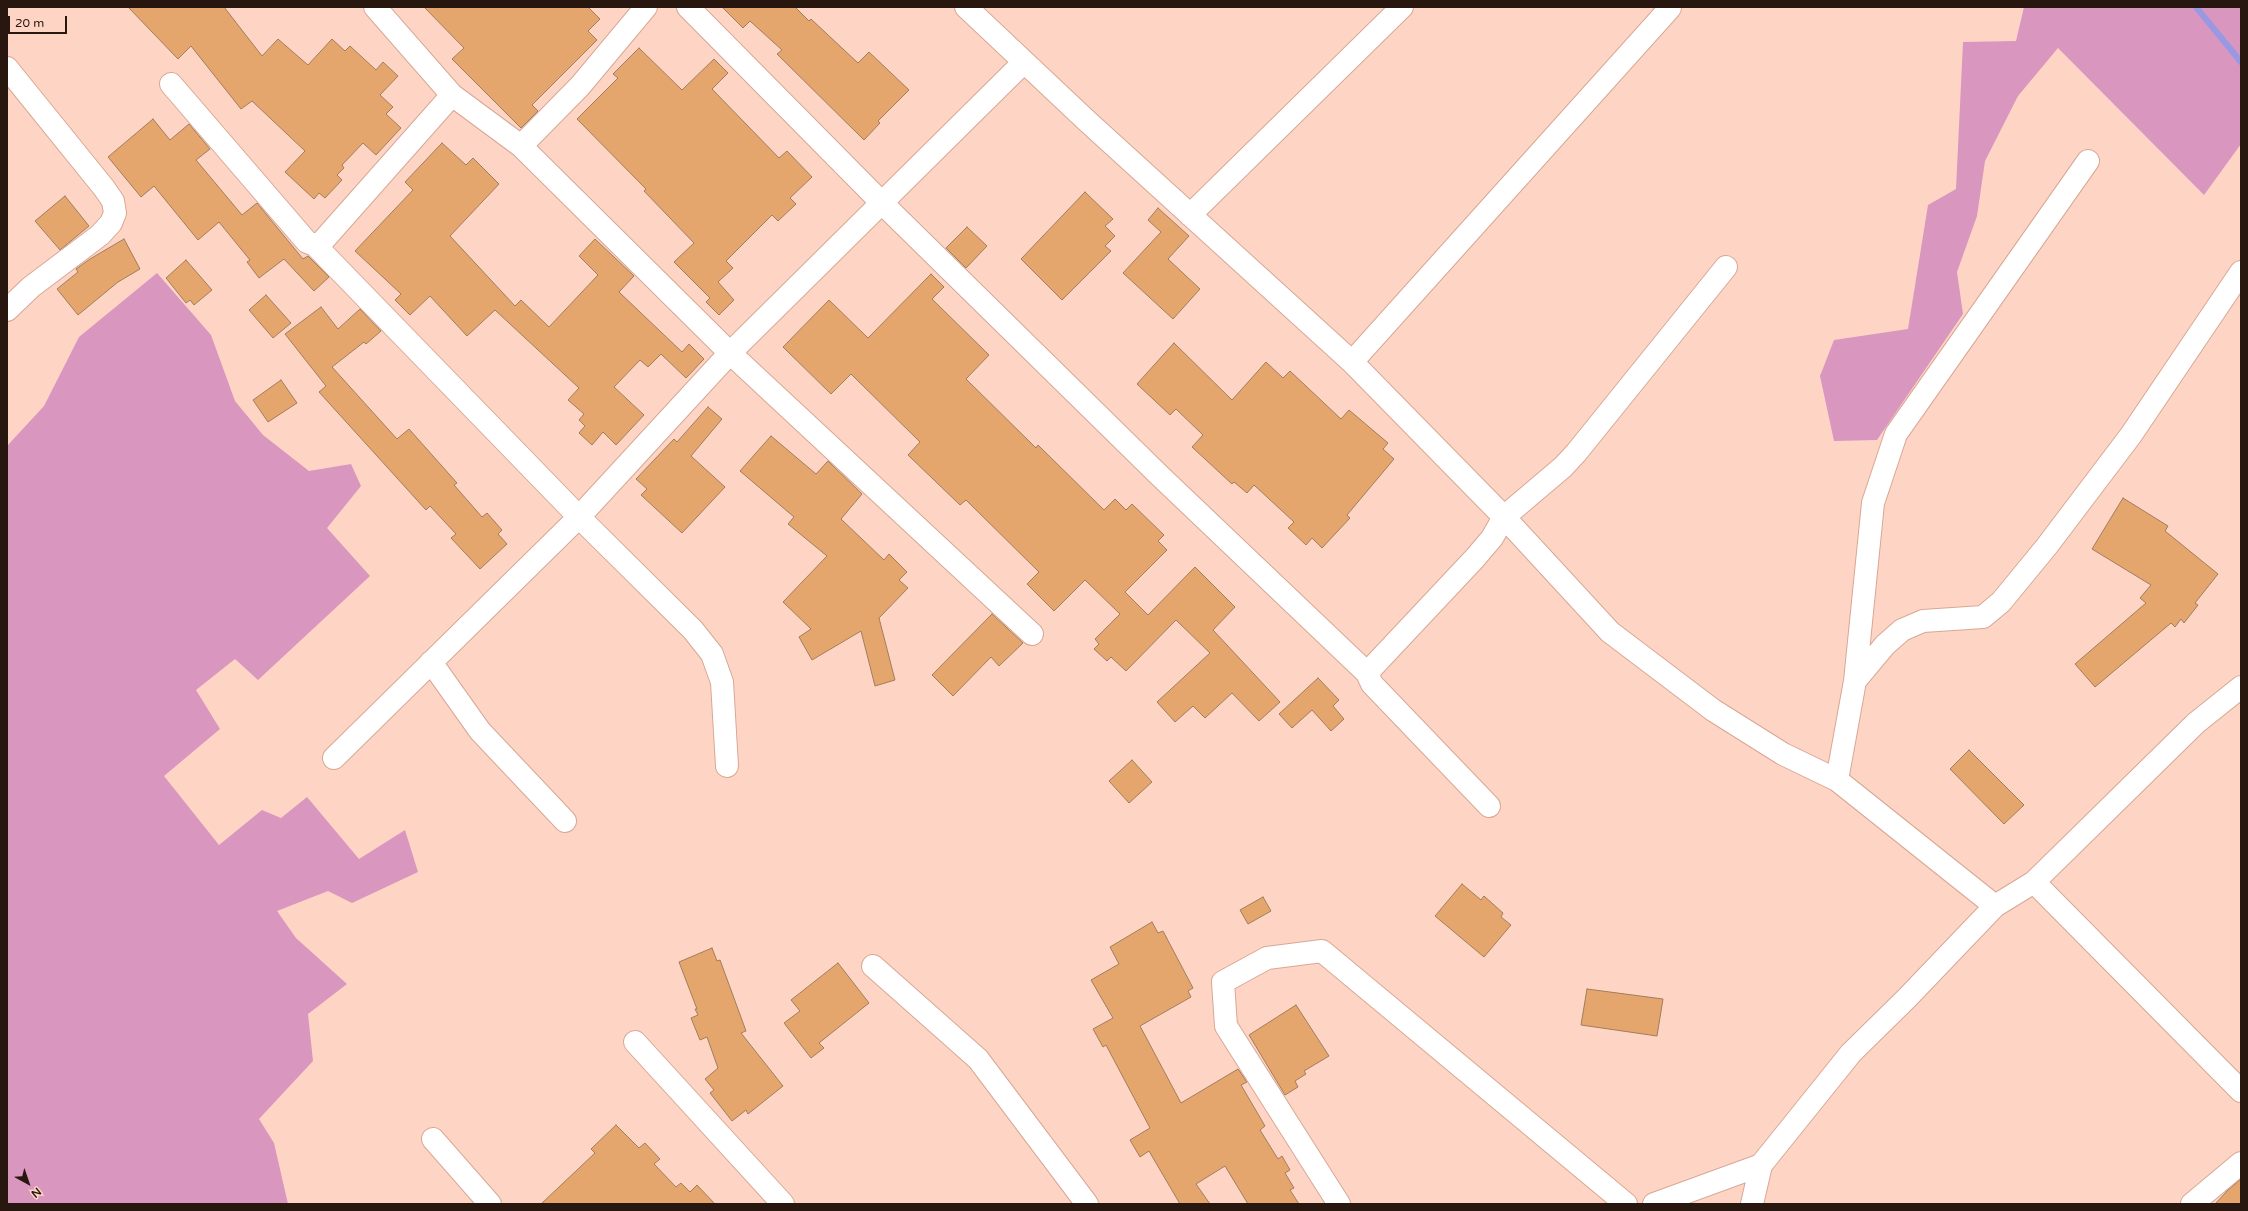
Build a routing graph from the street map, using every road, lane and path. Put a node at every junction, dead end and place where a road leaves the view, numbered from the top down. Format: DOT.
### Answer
graph roads {
  1 [pos="375,7"];
  2 [pos="646,7"];
  3 [pos="688,7"];
  4 [pos="966,7"];
  5 [pos="1402,7"];
  6 [pos="1670,8"];
  7 [pos="1024,62"];
  8 [pos="7,68"];
  9 [pos="170,84"];
  10 [pos="452,95"];
  11 [pos="521,146"];
  12 [pos="2088,161"];
  13 [pos="881,202"];
  14 [pos="1190,215"];
  15 [pos="314,245"];
  16 [pos="1726,267"];
  17 [pos="2241,272"];
  18 [pos="7,310"];
  19 [pos="730,353"];
  20 [pos="1352,362"];
  21 [pos="579,517"];
  22 [pos="1504,517"];
  23 [pos="1032,634"];
  24 [pos="431,662"];
  25 [pos="1367,673"];
  26 [pos="1855,680"];
  27 [pos="2241,687"];
  28 [pos="334,758"];
  29 [pos="727,766"];
  30 [pos="1837,780"];
  31 [pos="1489,806"];
  32 [pos="565,821"];
  33 [pos="2034,882"];
  34 [pos="1996,906"];
  35 [pos="873,966"];
  36 [pos="635,1042"];
  37 [pos="2241,1091"];
  38 [pos="433,1139"];
  39 [pos="2241,1163"];
  40 [pos="1761,1165"];
  41 [pos="490,1204"];
  42 [pos="783,1204"];
  43 [pos="1088,1204"];
  44 [pos="1339,1204"];
  45 [pos="1626,1204"];
  46 [pos="1654,1204"];
  47 [pos="1752,1204"];
  48 [pos="2192,1204"];
  1 -- 10 [label="street"];
  2 -- 11 [label="street"];
  3 -- 13 [label="street"];
  4 -- 7 [label="street"];
  5 -- 14 [label="street"];
  6 -- 20 [label="street"];
  7 -- 13 [label="street"];
  7 -- 14 [label="street"];
  8 -- 18 [label="street"];
  9 -- 15 [label="street"];
  10 -- 11 [label="street"];
  10 -- 15 [label="street"];
  11 -- 19 [label="street"];
  12 -- 26 [label="street"];
  13 -- 19 [label="street"];
  13 -- 25 [label="street"];
  14 -- 20 [label="street"];
  15 -- 21 [label="street"];
  16 -- 22 [label="street"];
  17 -- 26 [label="street"];
  19 -- 21 [label="street"];
  19 -- 23 [label="street"];
  20 -- 22 [label="street"];
  21 -- 24 [label="street"];
  21 -- 29 [label="street"];
  22 -- 25 [label="street"];
  22 -- 30 [label="street"];
  24 -- 28 [label="street"];
  24 -- 32 [label="street"];
  25 -- 31 [label="street"];
  26 -- 30 [label="street"];
  27 -- 33 [label="street"];
  30 -- 34 [label="street"];
  33 -- 34 [label="street"];
  33 -- 37 [label="street"];
  34 -- 40 [label="street"];
  35 -- 43 [label="street"];
  36 -- 42 [label="street"];
  38 -- 41 [label="street"];
  39 -- 48 [label="street"];
  40 -- 46 [label="street"];
  40 -- 47 [label="street"];
  44 -- 45 [label="street"];
}
